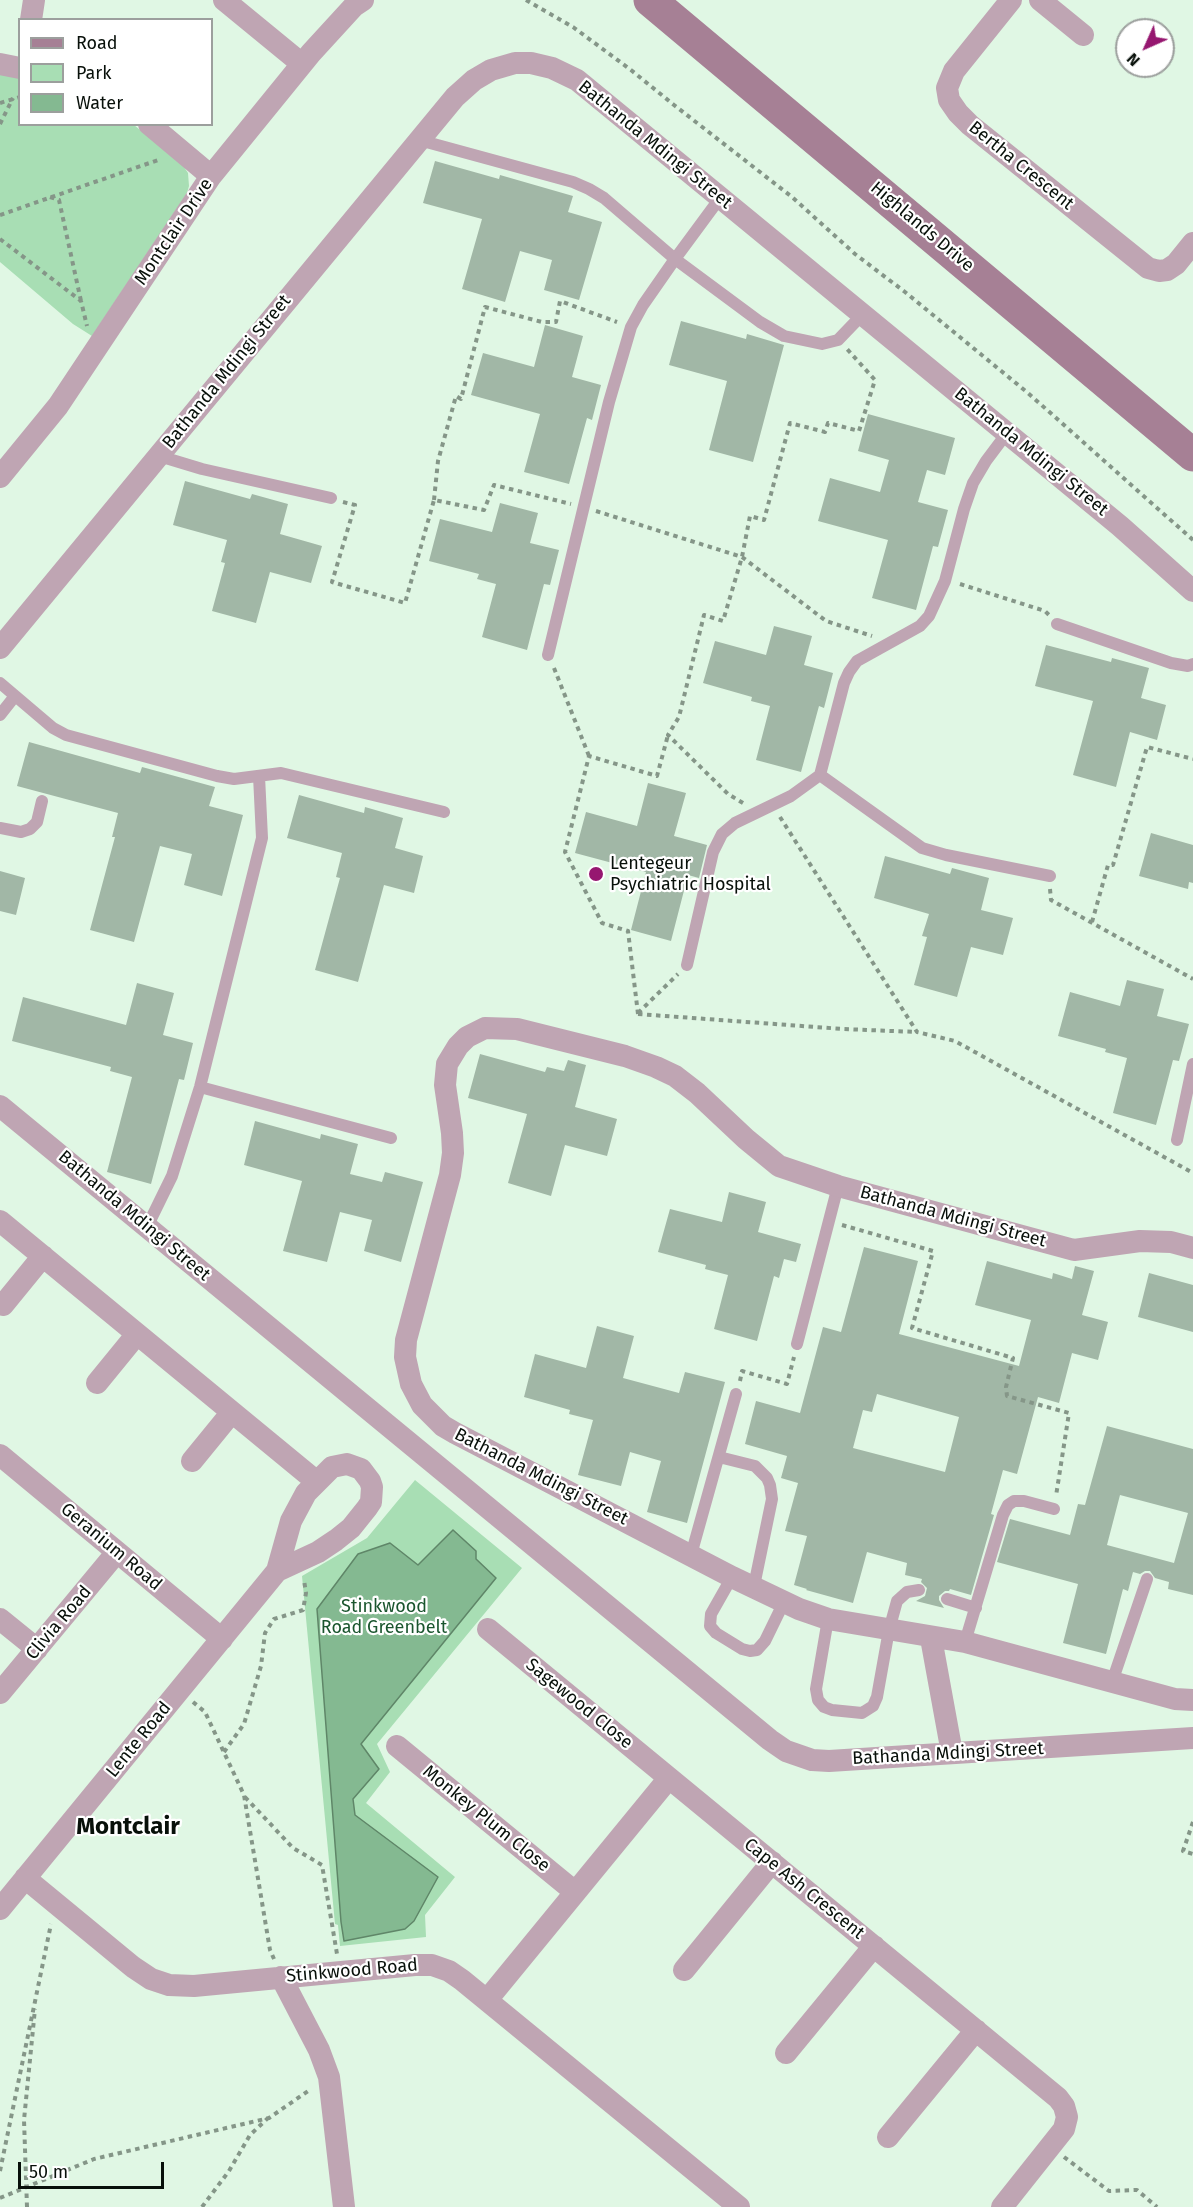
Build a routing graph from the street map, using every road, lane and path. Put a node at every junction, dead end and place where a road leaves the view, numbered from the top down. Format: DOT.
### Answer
graph roads {
  1 [pos="34,0"];
  2 [pos="224,0"];
  3 [pos="363,0"];
  4 [pos="526,0"];
  5 [pos="650,0"];
  6 [pos="1011,0"];
  7 [pos="1040,0"];
  8 [pos="31,18"];
  9 [pos="1083,35"];
  10 [pos="0,64"];
  11 [pos="302,64"];
  12 [pos="18,68"];
  13 [pos="18,98"];
  14 [pos="13,99"];
  15 [pos="0,104"];
  16 [pos="0,124"];
  17 [pos="150,126"];
  18 [pos="419,140"];
  19 [pos="173,145"];
  20 [pos="211,176"];
  21 [pos="50,197"];
  22 [pos="720,198"];
  23 [pos="0,215"];
  24 [pos="0,239"];
  25 [pos="1193,243"];
  26 [pos="675,259"];
  27 [pos="81,301"];
  28 [pos="862,315"];
  29 [pos="631,327"];
  30 [pos="103,339"];
  31 [pos="838,340"];
  32 [pos="1007,433"];
  33 [pos="1193,455"];
  34 [pos="159,456"];
  35 [pos="0,477"];
  36 [pos="331,498"];
  37 [pos="434,500"];
  38 [pos="1193,540"];
  39 [pos="945,581"];
  40 [pos="1193,591"];
  41 [pos="1057,624"];
  42 [pos="0,648"];
  43 [pos="548,655"];
  44 [pos="1193,664"];
  45 [pos="0,683"];
  46 [pos="15,696"];
  47 [pos="0,715"];
  48 [pos="668,735"];
  49 [pos="589,756"];
  50 [pos="1193,759"];
  51 [pos="259,776"];
  52 [pos="820,776"];
  53 [pos="42,801"];
  54 [pos="773,805"];
  55 [pos="444,812"];
  56 [pos="757,813"];
  57 [pos="0,828"];
  58 [pos="1050,876"];
  59 [pos="1092,922"];
  60 [pos="687,965"];
  61 [pos="1193,979"];
  62 [pos="638,1014"];
  63 [pos="917,1032"];
  64 [pos="1193,1064"];
  65 [pos="200,1087"];
  66 [pos="0,1106"];
  67 [pos="391,1138"];
  68 [pos="1177,1140"];
  69 [pos="1193,1173"];
  70 [pos="838,1186"];
  71 [pos="0,1221"];
  72 [pos="830,1222"];
  73 [pos="147,1227"];
  74 [pos="1193,1248"];
  75 [pos="43,1256"];
  76 [pos="3,1305"];
  77 [pos="137,1334"];
  78 [pos="797,1344"];
  79 [pos="98,1383"];
  80 [pos="736,1394"];
  81 [pos="232,1412"];
  82 [pos="0,1455"];
  83 [pos="719,1457"];
  84 [pos="192,1461"];
  85 [pos="317,1482"];
  86 [pos="1054,1509"];
  87 [pos="117,1552"];
  88 [pos="691,1555"];
  89 [pos="300,1562"];
  90 [pos="278,1571"];
  91 [pos="732,1577"];
  92 [pos="1147,1579"];
  93 [pos="753,1586"];
  94 [pos="919,1590"];
  95 [pos="947,1599"];
  96 [pos="784,1602"];
  97 [pos="976,1608"];
  98 [pos="0,1619"];
  99 [pos="828,1619"];
  100 [pos="488,1629"];
  101 [pos="889,1630"];
  102 [pos="932,1638"];
  103 [pos="222,1639"];
  104 [pos="965,1642"];
  105 [pos="37,1649"];
  106 [pos="1112,1682"];
  107 [pos="180,1690"];
  108 [pos="0,1693"];
  109 [pos="1193,1700"];
  110 [pos="1193,1738"];
  111 [pos="397,1746"];
  112 [pos="224,1753"];
  113 [pos="952,1753"];
  114 [pos="669,1778"];
  115 [pos="244,1795"];
  116 [pos="1193,1822"];
  117 [pos="1193,1854"];
  118 [pos="772,1862"];
  119 [pos="25,1878"];
  120 [pos="575,1892"];
  121 [pos="56,1903"];
  122 [pos="0,1909"];
  123 [pos="874,1946"];
  124 [pos="684,1970"];
  125 [pos="340,1972"];
  126 [pos="281,1977"];
  127 [pos="38,1988"];
  128 [pos="487,2000"];
  129 [pos="976,2030"];
  130 [pos="786,2053"];
  131 [pos="329,2077"];
  132 [pos="269,2118"];
  133 [pos="888,2137"];
  134 [pos="1051,2147"];
  135 [pos="0,2171"];
  136 [pos="27,2187"];
  137 [pos="0,2198"];
  138 [pos="27,2207"];
  139 [pos="202,2207"];
  140 [pos="344,2207"];
  141 [pos="739,2207"];
  142 [pos="1002,2207"];
  143 [pos="1157,2207"];
  1 -- 8 [label="street"];
  2 -- 11 [label="street"];
  3 -- 11 [label="street, Montclair Drive"];
  4 -- 38 [label="path"];
  5 -- 33 [label="main road, Highlands Drive"];
  6 -- 25 [label="street, Bertha Crescent"];
  7 -- 9 [label="street"];
  10 -- 12 [label="street"];
  11 -- 20 [label="street, Montclair Drive"];
  13 -- 14 [label="path"];
  14 -- 15 [label="path"];
  14 -- 16 [label="path"];
  17 -- 19 [label="street"];
  18 -- 22 [label="street, Bathanda Mdingi Street"];
  18 -- 26 [label="lane"];
  18 -- 34 [label="street, Bathanda Mdingi Street"];
  19 -- 20 [label="street"];
  19 -- 21 [label="path"];
  20 -- 30 [label="street, Montclair Drive"];
  21 -- 23 [label="path"];
  21 -- 27 [label="path"];
  22 -- 26 [label="lane"];
  22 -- 28 [label="street, Bathanda Mdingi Street"];
  24 -- 27 [label="path"];
  26 -- 29 [label="lane"];
  26 -- 31 [label="lane"];
  27 -- 30 [label="path"];
  28 -- 31 [label="lane"];
  28 -- 32 [label="street, Bathanda Mdingi Street"];
  29 -- 37 [label="path"];
  29 -- 43 [label="lane"];
  30 -- 35 [label="street, Montclair Drive"];
  31 -- 48 [label="path"];
  32 -- 39 [label="lane"];
  32 -- 40 [label="street, Bathanda Mdingi Street"];
  34 -- 36 [label="lane"];
  34 -- 42 [label="street, Bathanda Mdingi Street"];
  39 -- 41 [label="path"];
  39 -- 52 [label="lane"];
  41 -- 44 [label="lane"];
  43 -- 49 [label="path"];
  45 -- 46 [label="lane"];
  46 -- 47 [label="lane"];
  46 -- 51 [label="lane"];
  48 -- 49 [label="path"];
  48 -- 56 [label="path"];
  49 -- 62 [label="path"];
  50 -- 59 [label="path"];
  51 -- 55 [label="lane"];
  51 -- 65 [label="lane"];
  52 -- 54 [label="lane"];
  52 -- 58 [label="lane"];
  53 -- 57 [label="lane"];
  54 -- 56 [label="lane"];
  54 -- 63 [label="path"];
  56 -- 60 [label="lane"];
  58 -- 59 [label="path"];
  59 -- 61 [label="path"];
  60 -- 62 [label="path"];
  62 -- 63 [label="path"];
  63 -- 69 [label="path"];
  64 -- 68 [label="lane"];
  65 -- 67 [label="lane"];
  65 -- 73 [label="lane"];
  66 -- 73 [label="street, Bathanda Mdingi Street"];
  70 -- 72 [label="lane"];
  70 -- 74 [label="street, Bathanda Mdingi Street"];
  70 -- 88 [label="street, Bathanda Mdingi Street"];
  71 -- 75 [label="street"];
  72 -- 78 [label="lane"];
  72 -- 86 [label="path"];
  73 -- 113 [label="street, Bathanda Mdingi Street"];
  75 -- 76 [label="street"];
  75 -- 77 [label="street"];
  77 -- 79 [label="street"];
  77 -- 81 [label="street"];
  78 -- 80 [label="path"];
  80 -- 83 [label="lane"];
  81 -- 84 [label="street"];
  81 -- 85 [label="street"];
  82 -- 87 [label="street, Geranium Road"];
  83 -- 88 [label="lane"];
  83 -- 93 [label="lane"];
  85 -- 89 [label="street, Lente Road"];
  85 -- 90 [label="street, Lente Road"];
  86 -- 97 [label="lane"];
  87 -- 103 [label="street, Geranium Road"];
  87 -- 105 [label="street, Clivia Road"];
  88 -- 91 [label="street, Bathanda Mdingi Street"];
  89 -- 90 [label="street, Lente Road"];
  89 -- 112 [label="path"];
  90 -- 103 [label="street, Lente Road"];
  91 -- 93 [label="street, Bathanda Mdingi Street"];
  91 -- 96 [label="lane"];
  92 -- 106 [label="lane"];
  93 -- 96 [label="street, Bathanda Mdingi Street"];
  94 -- 101 [label="lane"];
  95 -- 97 [label="lane"];
  96 -- 99 [label="street, Bathanda Mdingi Street"];
  97 -- 104 [label="lane"];
  98 -- 105 [label="street"];
  99 -- 101 [label="street, Bathanda Mdingi Street"];
  99 -- 101 [label="lane"];
  100 -- 114 [label="street, Sagewood Close"];
  101 -- 102 [label="street, Bathanda Mdingi Street"];
  102 -- 104 [label="street, Bathanda Mdingi Street"];
  102 -- 113 [label="street"];
  103 -- 107 [label="street, Lente Road"];
  104 -- 106 [label="street, Bathanda Mdingi Street"];
  105 -- 108 [label="street, Clivia Road"];
  106 -- 109 [label="street, Bathanda Mdingi Street"];
  107 -- 112 [label="path"];
  107 -- 119 [label="street, Lente Road"];
  110 -- 113 [label="street, Bathanda Mdingi Street"];
  111 -- 120 [label="street, Monkey Plum Close"];
  112 -- 115 [label="path"];
  114 -- 118 [label="street, Cape Ash Crescent"];
  114 -- 120 [label="street"];
  115 -- 125 [label="path"];
  115 -- 126 [label="path"];
  116 -- 117 [label="path"];
  118 -- 123 [label="street, Cape Ash Crescent"];
  118 -- 124 [label="street"];
  119 -- 121 [label="street, Stinkwood Road"];
  119 -- 122 [label="street, Lente Road"];
  120 -- 128 [label="street"];
  121 -- 126 [label="street, Stinkwood Road"];
  121 -- 127 [label="path"];
  123 -- 129 [label="street, Cape Ash Crescent"];
  123 -- 130 [label="street"];
  125 -- 126 [label="street, Stinkwood Road"];
  125 -- 128 [label="street, Stinkwood Road"];
  126 -- 131 [label="street"];
  127 -- 135 [label="path"];
  127 -- 136 [label="path"];
  128 -- 141 [label="street, Stinkwood Road"];
  129 -- 133 [label="street"];
  129 -- 134 [label="street, Cape Ash Crescent"];
  131 -- 132 [label="path"];
  131 -- 140 [label="street"];
  132 -- 136 [label="path"];
  132 -- 139 [label="path"];
  134 -- 142 [label="street, Cape Ash Crescent"];
  134 -- 143 [label="path"];
  136 -- 137 [label="path"];
  136 -- 138 [label="path"];
}
